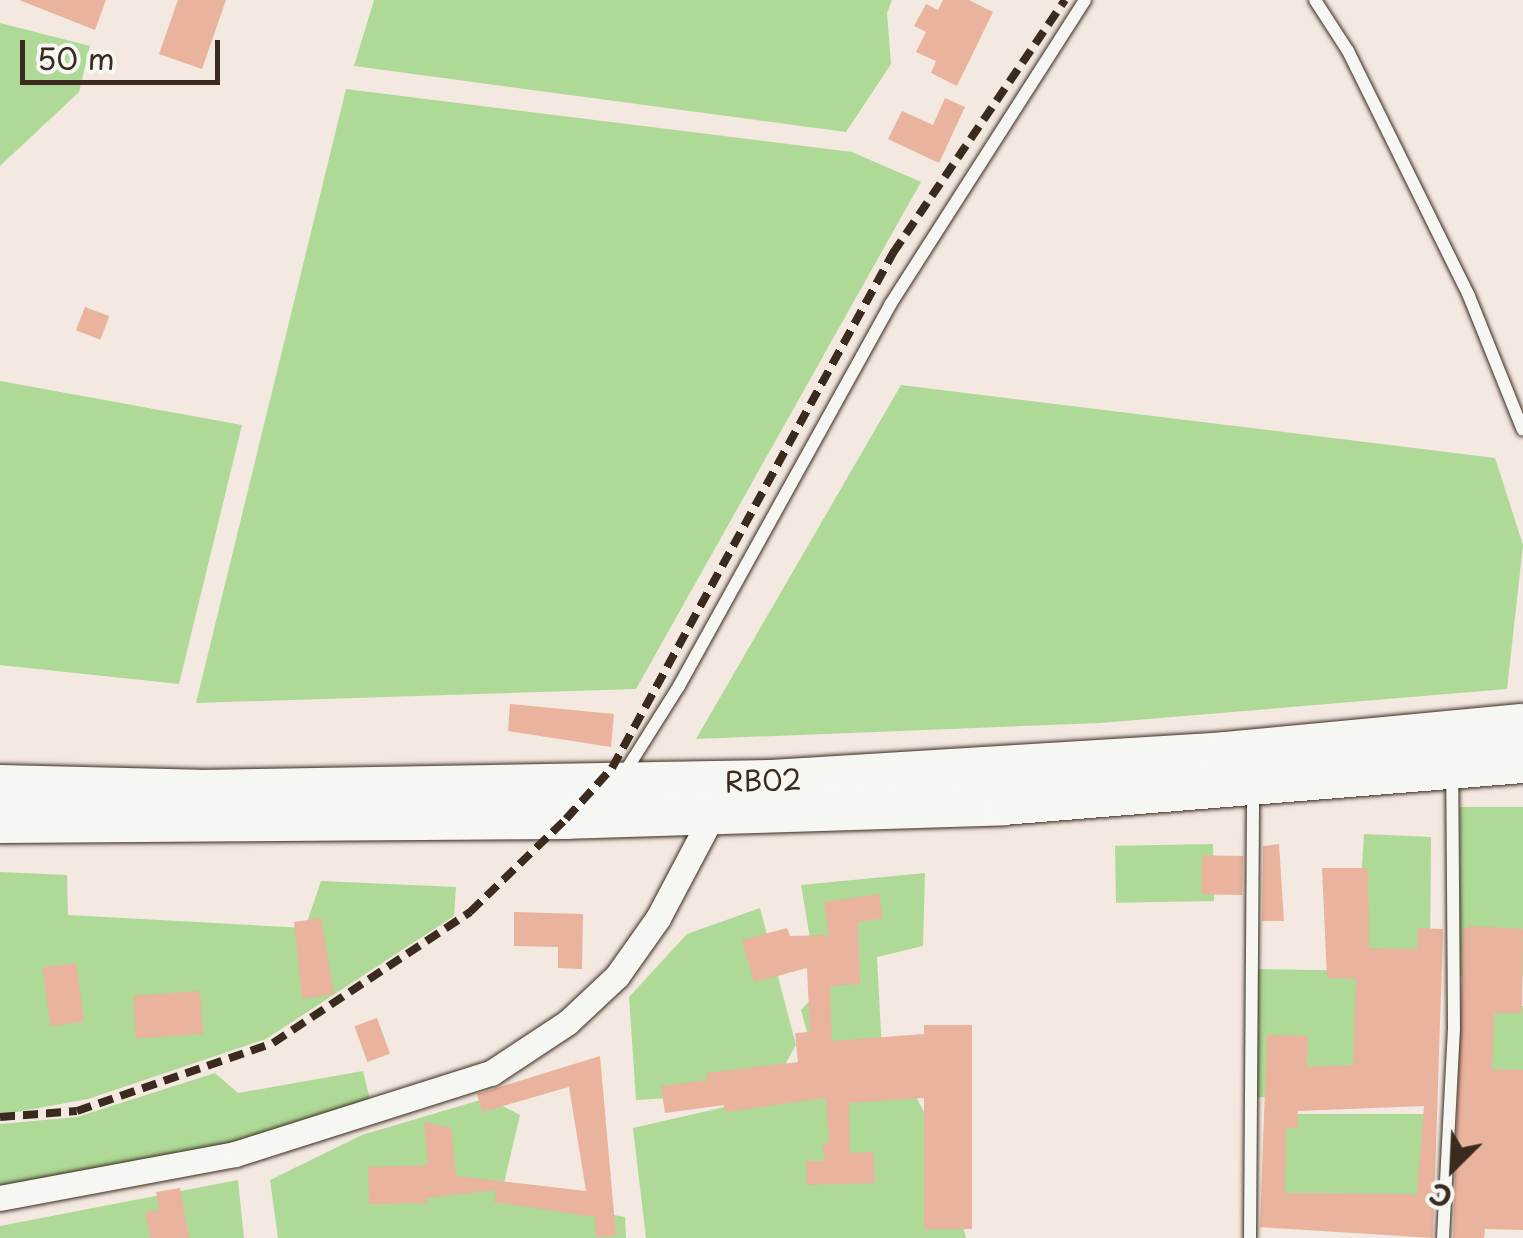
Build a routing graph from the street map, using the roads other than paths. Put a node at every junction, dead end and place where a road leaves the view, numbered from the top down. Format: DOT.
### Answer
graph roads {
  1 [pos="1085,0"];
  2 [pos="1315,0"];
  3 [pos="1523,430"];
  4 [pos="1523,724"];
  5 [pos="1523,763"];
  6 [pos="1452,770"];
  7 [pos="618,782"];
  8 [pos="1253,784"];
  9 [pos="0,785"];
  10 [pos="712,816"];
  11 [pos="0,823"];
  12 [pos="0,1198"];
  13 [pos="1250,1238"];
  14 [pos="1443,1238"];
  1 -- 7 [label="lane"];
  2 -- 3 [label="lane"];
  4 -- 7 [label="highway, RB02"];
  5 -- 6 [label="highway, RB02"];
  6 -- 8 [label="highway, RB02"];
  6 -- 14 [label="lane"];
  7 -- 9 [label="highway, RB02"];
  8 -- 10 [label="highway, RB02"];
  8 -- 13 [label="lane"];
  10 -- 11 [label="highway, RB02"];
  10 -- 12 [label="street"];
}
